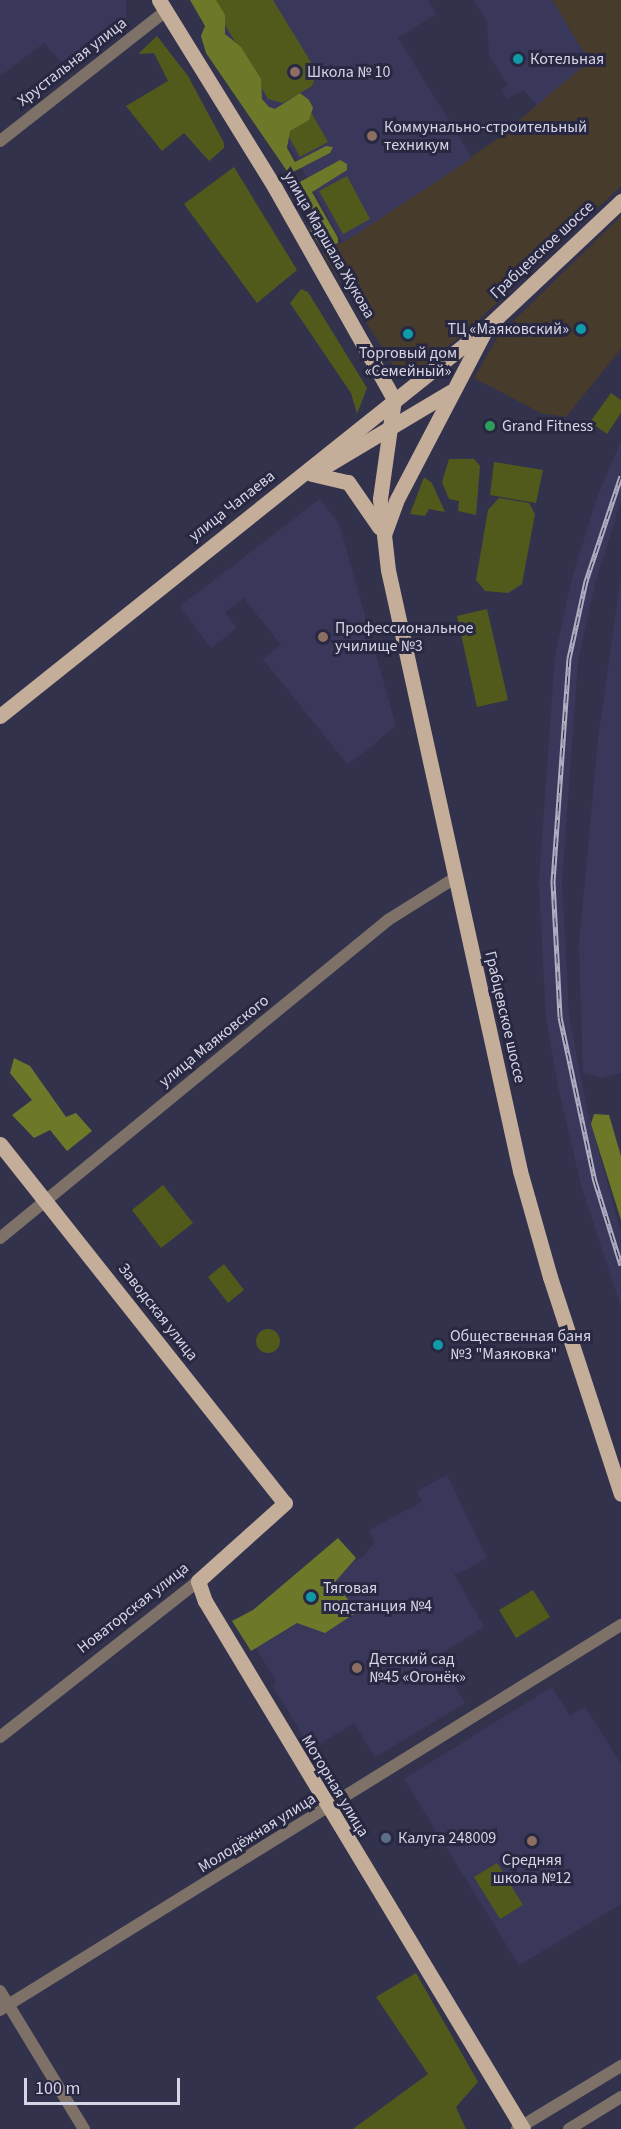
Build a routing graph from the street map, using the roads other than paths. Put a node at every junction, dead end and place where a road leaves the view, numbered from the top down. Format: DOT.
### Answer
graph roads {
  1 [pos="163,6"];
  2 [pos="0,141"];
  3 [pos="621,201"];
  4 [pos="488,326"];
  5 [pos="453,390"];
  6 [pos="394,399"];
  7 [pos="389,427"];
  8 [pos="312,474"];
  9 [pos="270,500"];
  10 [pos="381,535"];
  11 [pos="0,716"];
  12 [pos="455,878"];
  13 [pos="0,1144"];
  14 [pos="46,1201"];
  15 [pos="0,1238"];
  16 [pos="621,1494"];
  17 [pos="285,1503"];
  18 [pos="198,1581"];
  19 [pos="621,1625"];
  20 [pos="0,1737"];
  21 [pos="328,1808"];
  22 [pos="0,1991"];
  23 [pos="4,2007"];
  24 [pos="621,2066"];
  25 [pos="621,2097"];
  26 [pos="520,2128"];
  27 [pos="84,2129"];
  28 [pos="569,2129"];
  1 -- 2 [label="street, Хрустальная улица"];
  1 -- 6 [label="main road, улица Маршала Жукова"];
  3 -- 4 [label="main road, Грабцевское шоссе"];
  4 -- 5 [label="main road"];
  4 -- 6 [label="main road, улица Чапаева"];
  5 -- 7 [label="main road"];
  5 -- 10 [label="main road"];
  6 -- 7 [label="main road"];
  6 -- 9 [label="main road, улица Чапаева"];
  7 -- 8 [label="main road"];
  7 -- 10 [label="main road"];
  8 -- 9 [label="main road"];
  8 -- 10 [label="main road"];
  9 -- 11 [label="main road, улица Чапаева"];
  10 -- 12 [label="main road, Грабцевское шоссе"];
  12 -- 14 [label="street, улица Маяковского"];
  12 -- 16 [label="main road, Грабцевское шоссе"];
  13 -- 14 [label="main road, Заводская улица"];
  14 -- 15 [label="street, улица Маяковского"];
  14 -- 17 [label="main road, Заводская улица"];
  17 -- 18 [label="main road, Новаторская улица"];
  18 -- 20 [label="street, Новаторская улица"];
  18 -- 21 [label="main road, Моторная улица"];
  19 -- 21 [label="street, Молодёжная улица"];
  21 -- 23 [label="street, Молодёжная улица"];
  21 -- 26 [label="main road, Моторная улица"];
  22 -- 23 [label="street"];
  23 -- 27 [label="street"];
  24 -- 26 [label="street"];
  25 -- 28 [label="street"];
}
